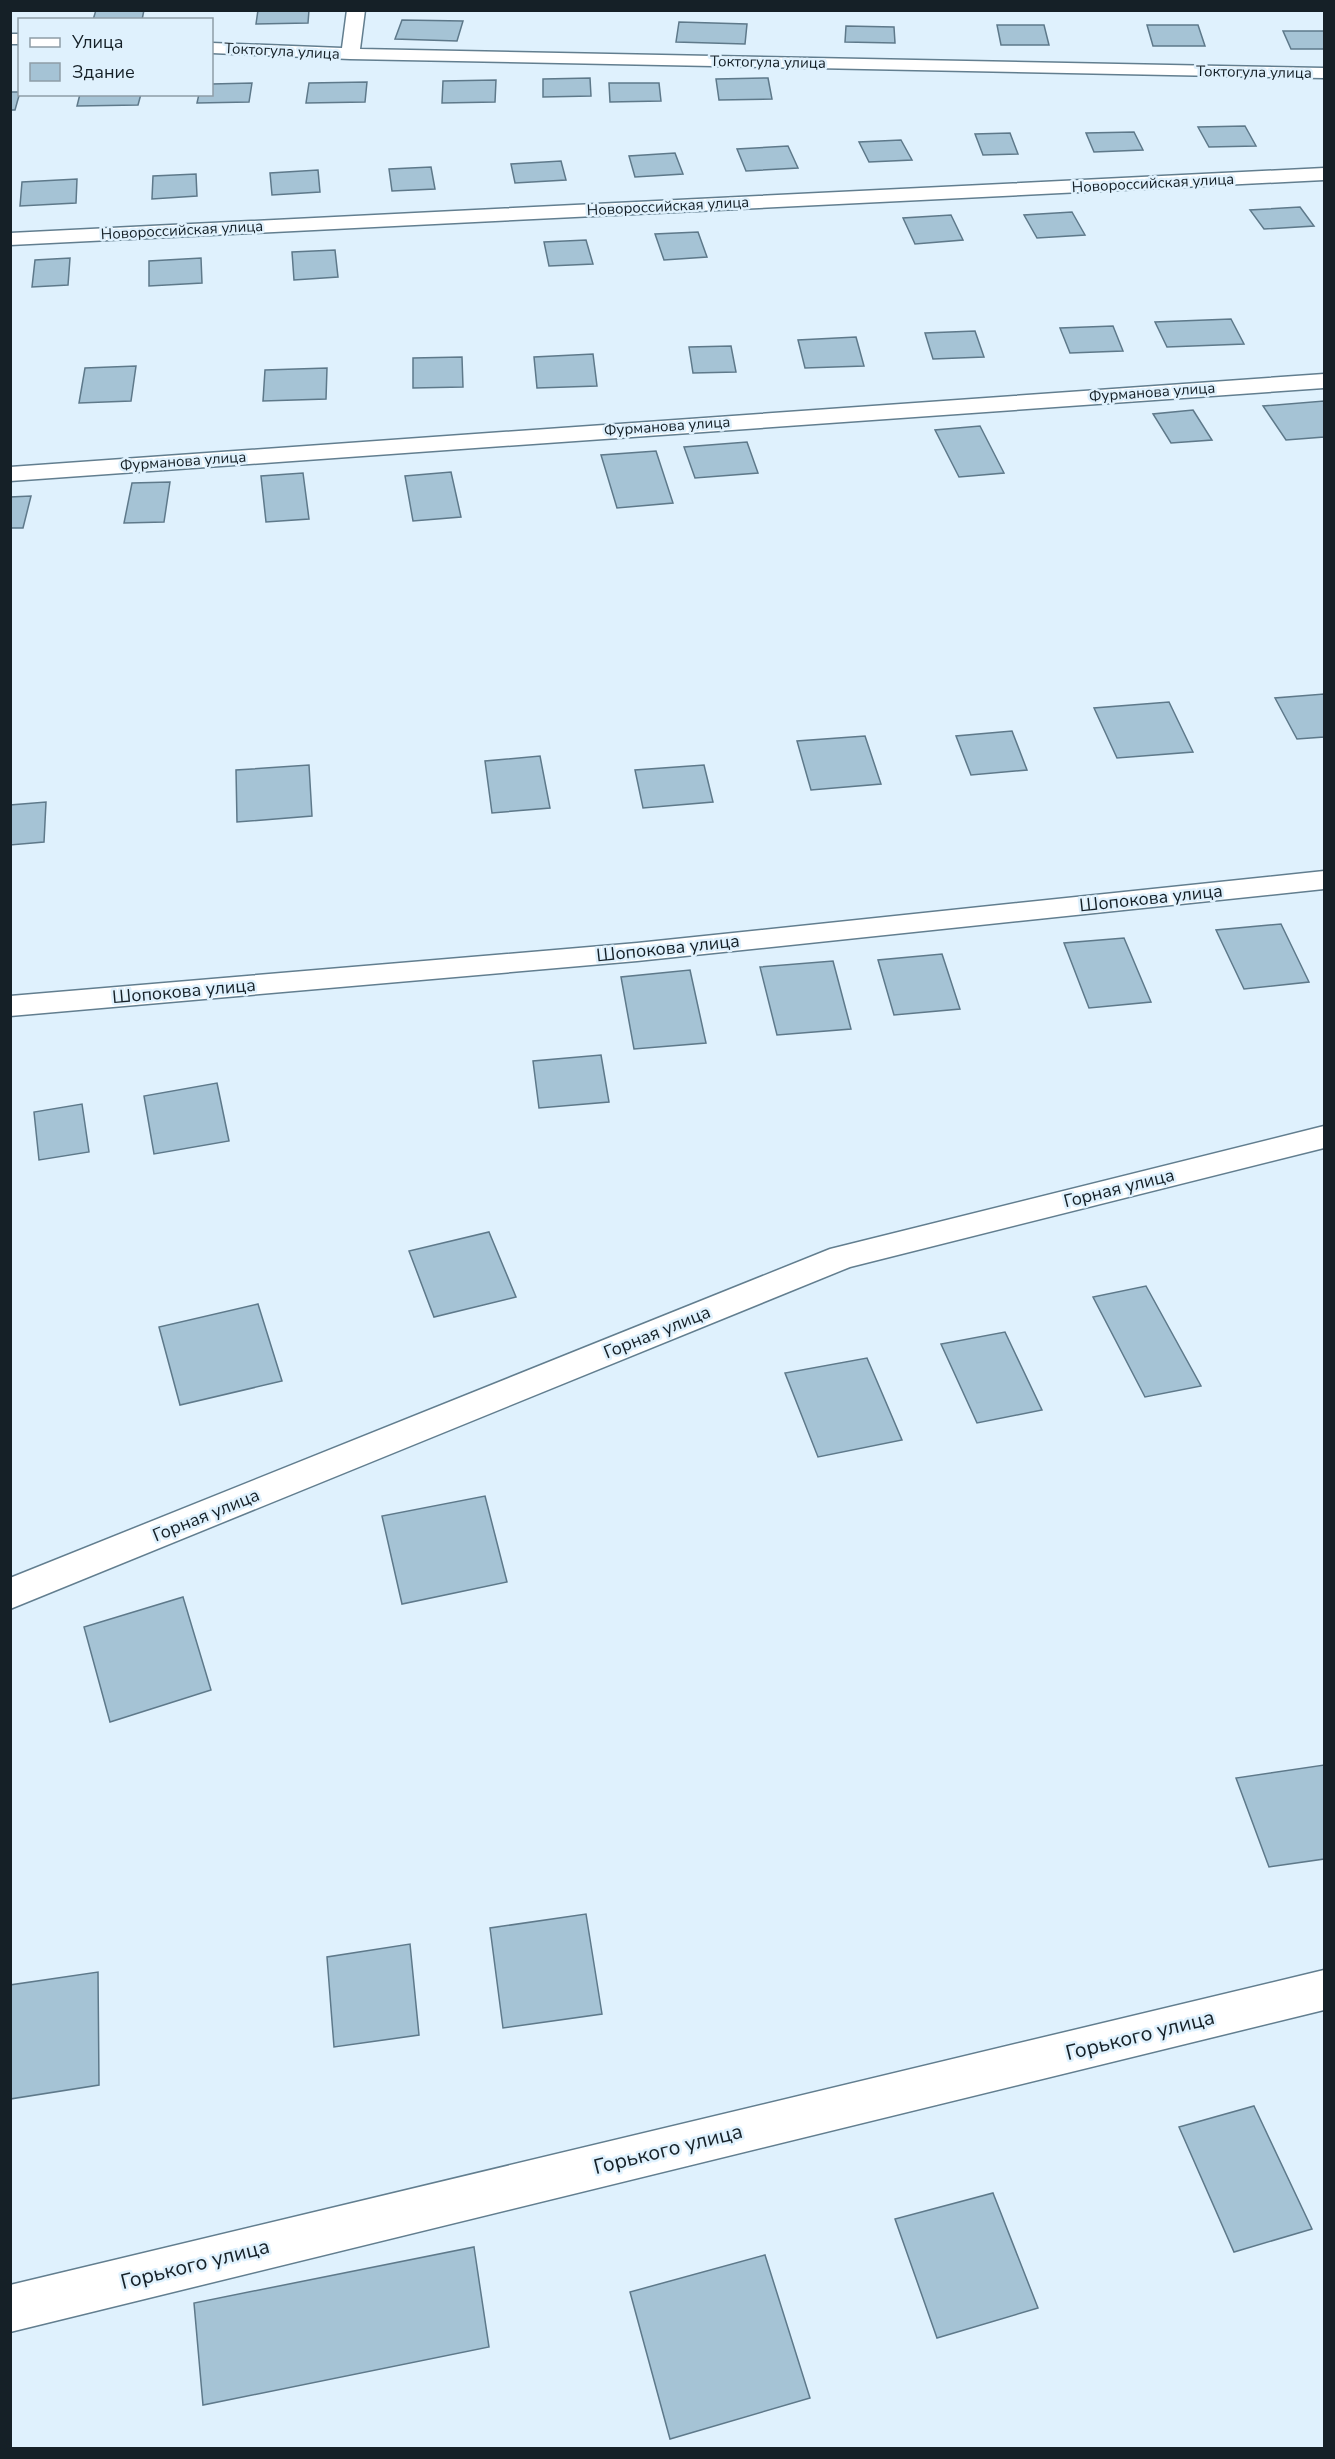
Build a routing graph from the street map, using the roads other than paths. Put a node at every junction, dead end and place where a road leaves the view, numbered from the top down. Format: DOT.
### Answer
graph roads {
  1 [pos="356,10"];
  2 [pos="213,48"];
  3 [pos="350,54"];
  4 [pos="1324,73"];
  5 [pos="1324,174"];
  6 [pos="10,239"];
  7 [pos="1324,381"];
  8 [pos="10,474"];
  9 [pos="1324,880"];
  10 [pos="10,1006"];
  11 [pos="1324,1137"];
  12 [pos="10,1594"];
  13 [pos="1324,1990"];
  14 [pos="10,2309"];
  1 -- 3 [label="street"];
  2 -- 3 [label="street, Токтогула улица"];
  3 -- 4 [label="street, Токтогула улица"];
  5 -- 6 [label="street, Новороссийская улица"];
  7 -- 8 [label="street, Фурманова улица"];
  9 -- 10 [label="street, Шопокова улица"];
  11 -- 12 [label="street, Горная улица"];
  13 -- 14 [label="street, Горького улица"];
}
